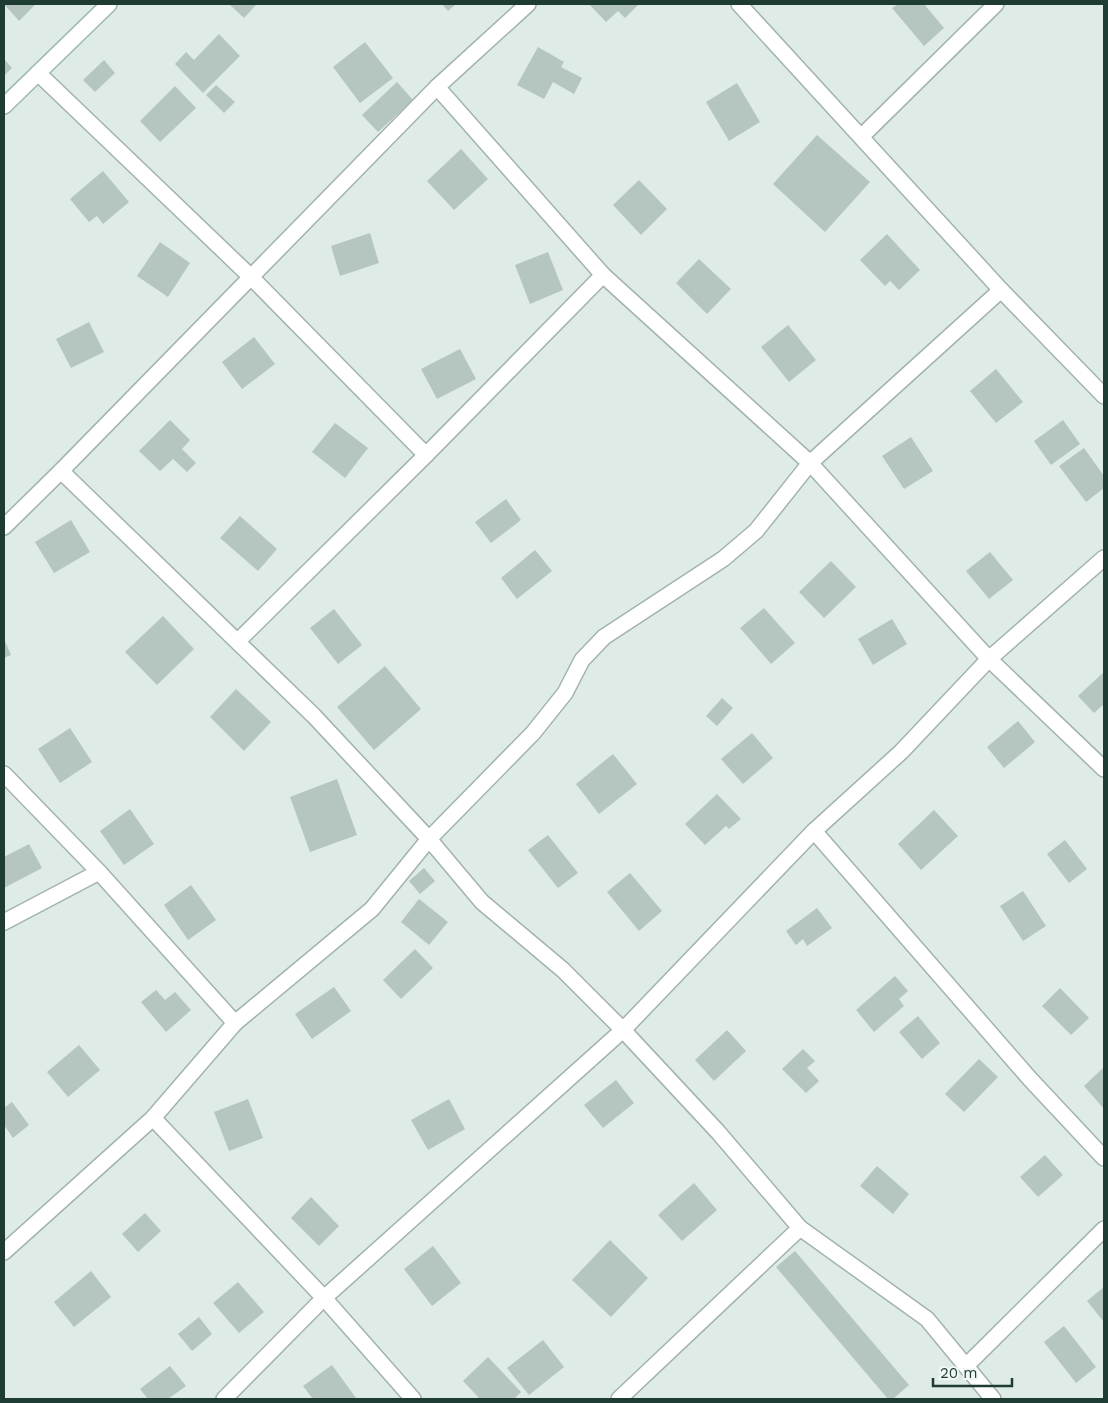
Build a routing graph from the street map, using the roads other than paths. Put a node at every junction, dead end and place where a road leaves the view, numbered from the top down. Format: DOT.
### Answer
graph roads {
  1 [pos="109,4"];
  2 [pos="528,4"];
  3 [pos="739,4"];
  4 [pos="996,4"];
  5 [pos="38,73"];
  6 [pos="437,87"];
  7 [pos="4,106"];
  8 [pos="862,136"];
  9 [pos="603,275"];
  10 [pos="251,277"];
  11 [pos="1001,290"];
  12 [pos="1104,396"];
  13 [pos="426,455"];
  14 [pos="810,463"];
  15 [pos="61,471"];
  16 [pos="4,527"];
  17 [pos="1104,558"];
  18 [pos="238,641"];
  19 [pos="989,659"];
  20 [pos="1104,769"];
  21 [pos="4,774"];
  22 [pos="814,831"];
  23 [pos="429,839"];
  24 [pos="100,872"];
  25 [pos="4,922"];
  26 [pos="235,1023"];
  27 [pos="623,1030"];
  28 [pos="153,1118"];
  29 [pos="1104,1158"];
  30 [pos="800,1228"];
  31 [pos="1104,1229"];
  32 [pos="4,1252"];
  33 [pos="324,1298"];
  34 [pos="966,1366"];
  35 [pos="224,1399"];
  36 [pos="413,1399"];
  37 [pos="619,1399"];
  38 [pos="993,1399"];
  1 -- 5 [label="street"];
  2 -- 6 [label="street"];
  3 -- 8 [label="street"];
  4 -- 8 [label="street"];
  5 -- 7 [label="street"];
  5 -- 10 [label="street"];
  6 -- 9 [label="street"];
  6 -- 10 [label="street"];
  8 -- 11 [label="street"];
  9 -- 13 [label="street"];
  9 -- 14 [label="street"];
  10 -- 13 [label="street"];
  10 -- 15 [label="street"];
  11 -- 12 [label="street"];
  11 -- 14 [label="street"];
  13 -- 18 [label="street"];
  14 -- 19 [label="street"];
  14 -- 23 [label="street"];
  15 -- 16 [label="street"];
  15 -- 18 [label="street"];
  17 -- 19 [label="street"];
  18 -- 23 [label="street"];
  19 -- 20 [label="street"];
  19 -- 22 [label="street"];
  21 -- 24 [label="street"];
  22 -- 27 [label="street"];
  22 -- 29 [label="street"];
  23 -- 26 [label="street"];
  23 -- 27 [label="street"];
  24 -- 25 [label="street"];
  24 -- 26 [label="street"];
  26 -- 28 [label="street"];
  27 -- 30 [label="street"];
  27 -- 33 [label="street"];
  28 -- 32 [label="street"];
  28 -- 33 [label="street"];
  30 -- 34 [label="street"];
  30 -- 37 [label="street"];
  31 -- 34 [label="street"];
  33 -- 35 [label="street"];
  33 -- 36 [label="street"];
  34 -- 38 [label="street"];
}
